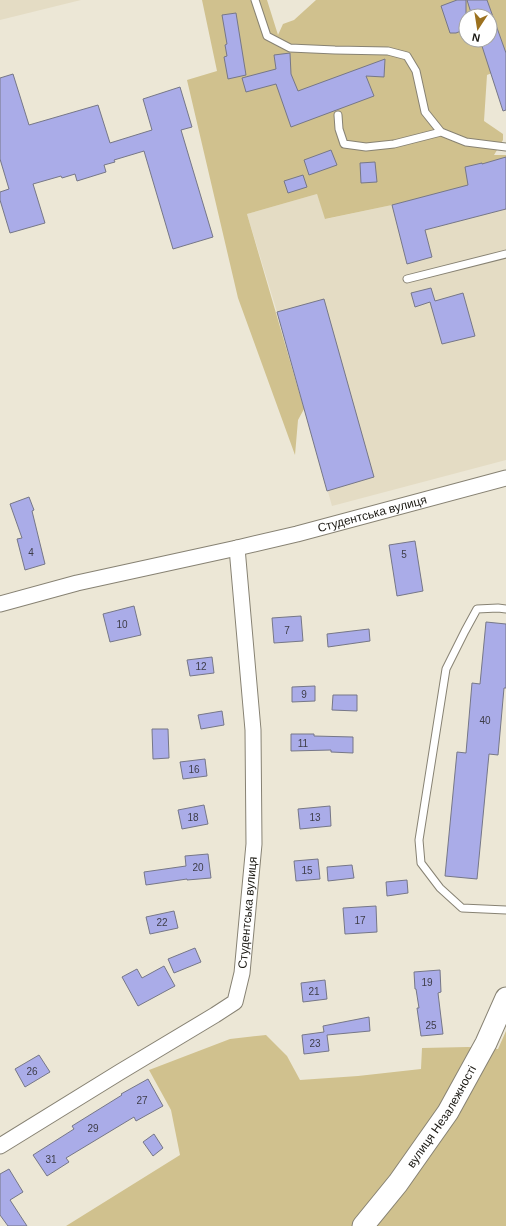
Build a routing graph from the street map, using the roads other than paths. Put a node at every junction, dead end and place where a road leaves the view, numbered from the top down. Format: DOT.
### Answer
graph roads {
  1 [pos="255,0"];
  2 [pos="338,115"];
  3 [pos="441,132"];
  4 [pos="506,147"];
  5 [pos="506,254"];
  6 [pos="407,279"];
  7 [pos="506,478"];
  8 [pos="237,548"];
  9 [pos="0,604"];
  10 [pos="506,610"];
  11 [pos="506,910"];
  12 [pos="506,998"];
  13 [pos="0,1146"];
  14 [pos="363,1226"];
  1 -- 3 [label="lane"];
  2 -- 3 [label="lane"];
  3 -- 4 [label="lane"];
  5 -- 6 [label="lane"];
  7 -- 8 [label="street, Студентська вулиця"];
  8 -- 9 [label="street, Студентська вулиця"];
  8 -- 13 [label="street, Студентська вулиця"];
  10 -- 11 [label="lane"];
  12 -- 14 [label="main road, вулиця Незалежності"];
}
